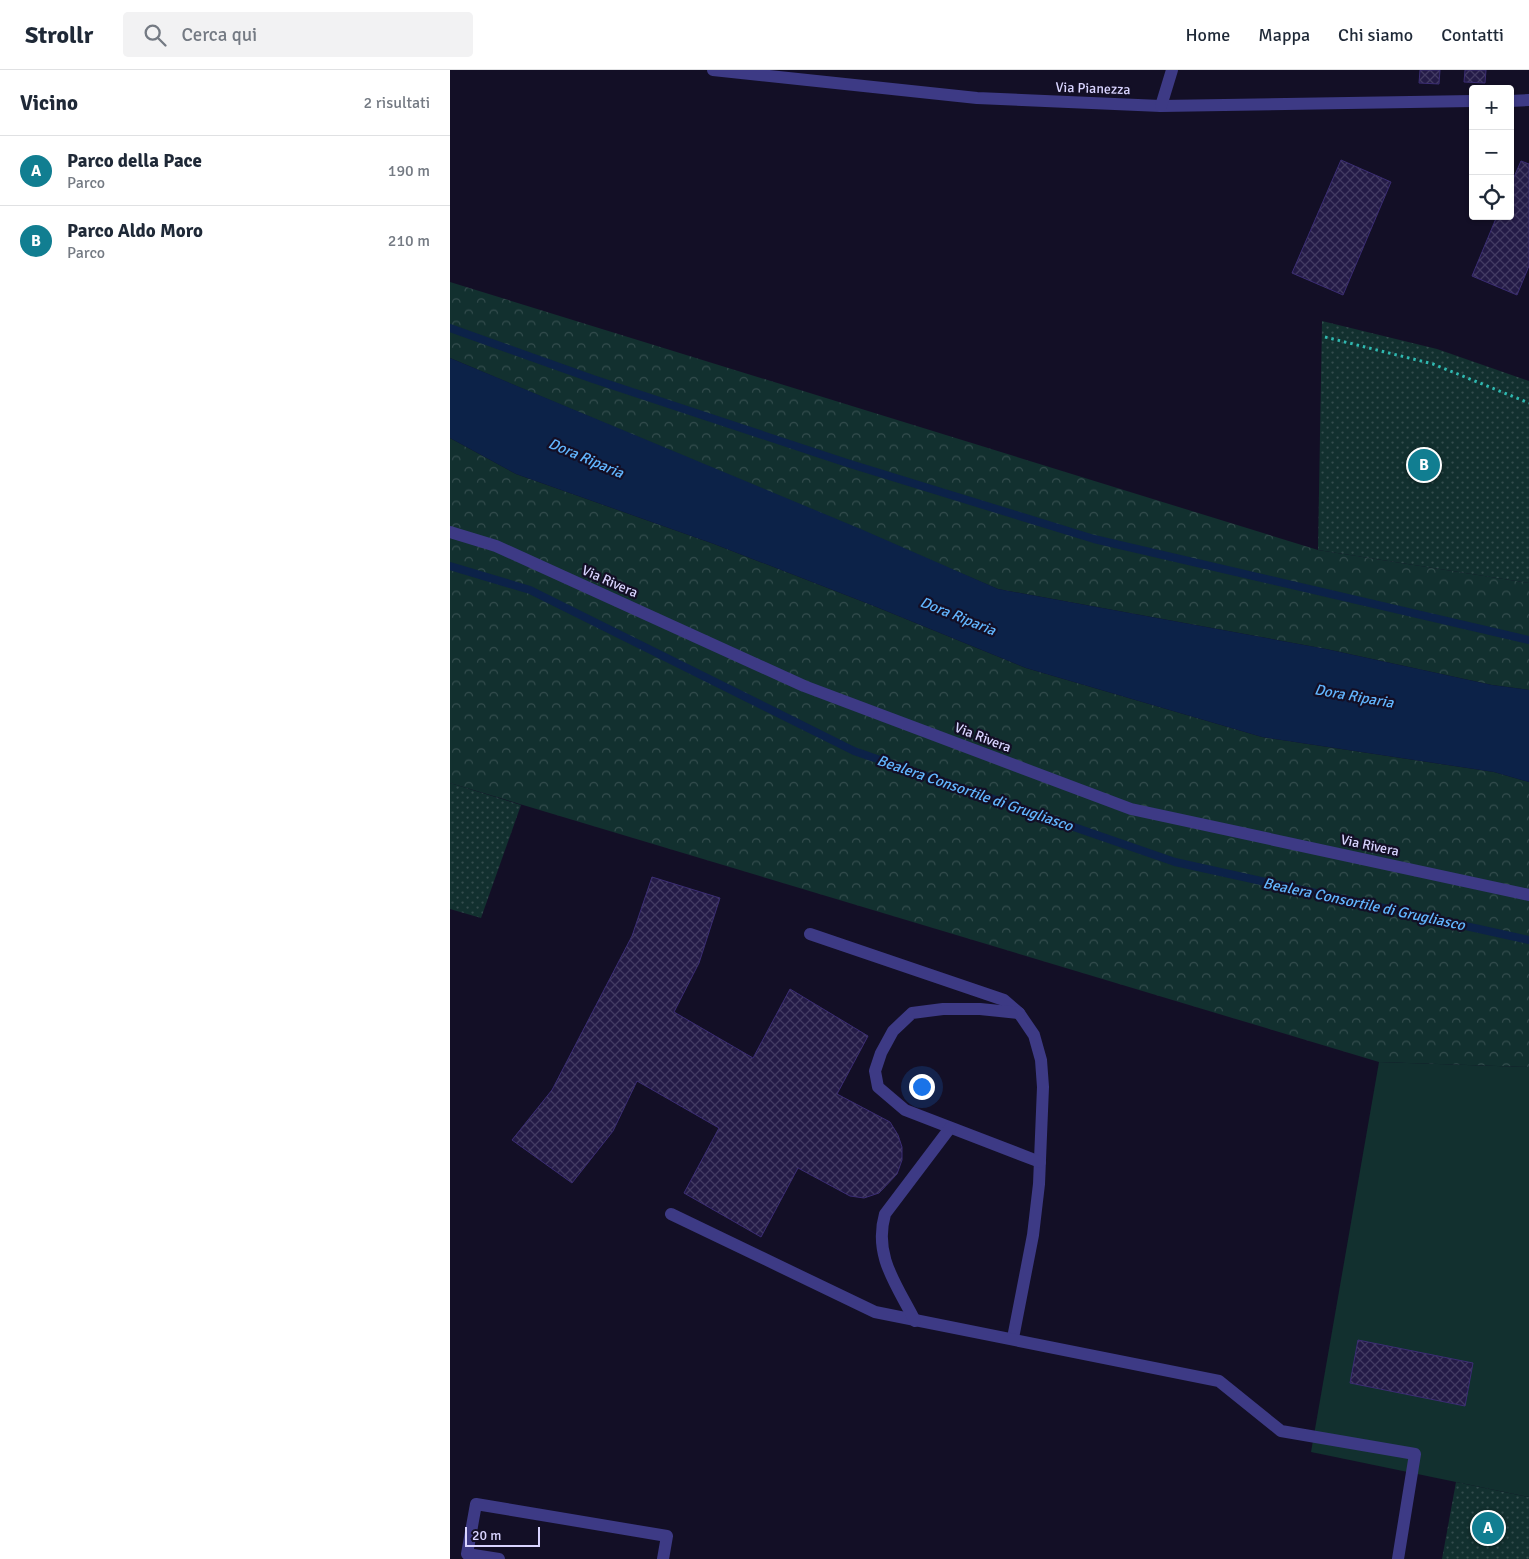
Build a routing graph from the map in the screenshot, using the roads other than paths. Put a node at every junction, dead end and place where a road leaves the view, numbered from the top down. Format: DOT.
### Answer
graph roads {
  1 [pos="713,70"];
  2 [pos="1172,70"];
  3 [pos="1529,100"];
  4 [pos="1469,101"];
  5 [pos="1514,101"];
  6 [pos="1161,106"];
  7 [pos="450,532"];
  8 [pos="1529,895"];
  9 [pos="810,934"];
  10 [pos="1019,1013"];
  11 [pos="950,1128"];
  12 [pos="1040,1162"];
  13 [pos="671,1214"];
  14 [pos="914,1321"];
  15 [pos="1013,1338"];
  16 [pos="498,1559"];
  17 [pos="663,1559"];
  18 [pos="1398,1559"];
  1 -- 6 [label="street, Via Pianezza"];
  2 -- 6 [label="street"];
  3 -- 5 [label="street"];
  4 -- 6 [label="street, Via Pianezza"];
  7 -- 8 [label="street, Via Rivera"];
  9 -- 10 [label="street"];
  10 -- 11 [label="street"];
  10 -- 12 [label="street"];
  11 -- 12 [label="street"];
  11 -- 14 [label="street"];
  12 -- 15 [label="street"];
  13 -- 14 [label="street"];
  14 -- 15 [label="street"];
  15 -- 18 [label="street"];
  16 -- 17 [label="street"];
}
